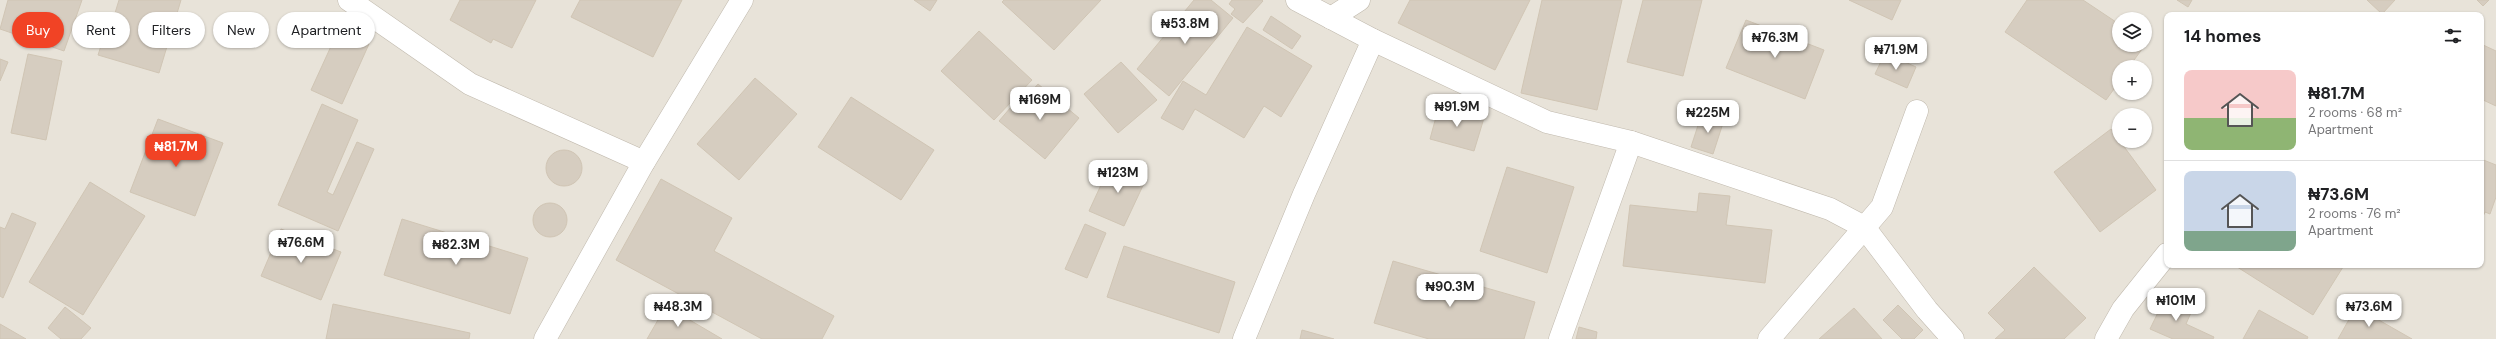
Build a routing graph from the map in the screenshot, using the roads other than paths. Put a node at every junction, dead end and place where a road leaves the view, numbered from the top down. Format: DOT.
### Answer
graph roads {
  1 [pos="349,0"];
  2 [pos="742,0"];
  3 [pos="1297,0"];
  4 [pos="1359,0"];
  5 [pos="1331,18"];
  6 [pos="1373,40"];
  7 [pos="1918,111"];
  8 [pos="1631,142"];
  9 [pos="644,162"];
  10 [pos="1864,227"];
  11 [pos="2164,258"];
  12 [pos="544,339"];
  13 [pos="1244,339"];
  14 [pos="1560,339"];
  15 [pos="1769,339"];
  16 [pos="1954,339"];
  17 [pos="2106,339"];
  1 -- 9 [label="street"];
  2 -- 9 [label="street"];
  3 -- 5 [label="street"];
  4 -- 5 [label="street"];
  5 -- 6 [label="street"];
  6 -- 8 [label="street"];
  6 -- 13 [label="street"];
  7 -- 10 [label="street"];
  8 -- 10 [label="street"];
  8 -- 14 [label="street"];
  9 -- 12 [label="street"];
  10 -- 15 [label="street"];
  10 -- 16 [label="street"];
  11 -- 17 [label="street"];
}
